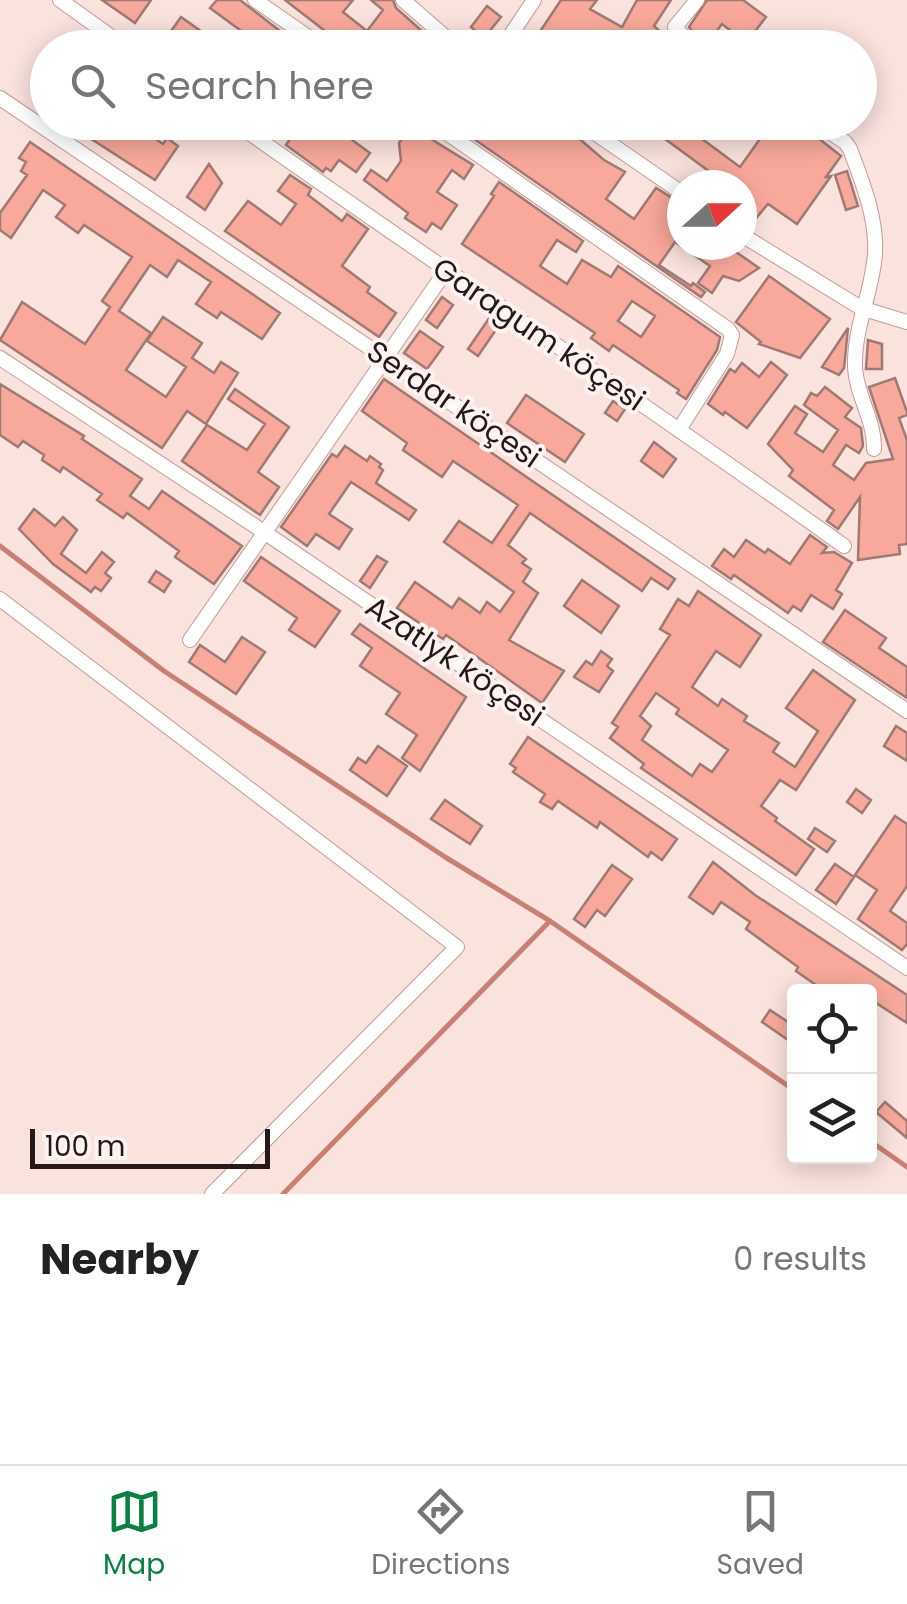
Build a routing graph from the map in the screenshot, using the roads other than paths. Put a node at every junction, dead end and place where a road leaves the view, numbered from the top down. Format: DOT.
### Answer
graph roads {
  1 [pos="60,0"];
  2 [pos="255,0"];
  3 [pos="403,0"];
  4 [pos="534,0"];
  5 [pos="697,0"];
  6 [pos="102,30"];
  7 [pos="298,30"];
  8 [pos="437,30"];
  9 [pos="514,30"];
  10 [pos="678,30"];
  11 [pos="0,98"];
  12 [pos="30,118"];
  13 [pos="63,140"];
  14 [pos="259,140"];
  15 [pos="462,140"];
  16 [pos="605,140"];
  17 [pos="842,140"];
  18 [pos="667,184"];
  19 [pos="757,244"];
  20 [pos="445,272"];
  21 [pos="862,308"];
  22 [pos="907,322"];
  23 [pos="386,357"];
  24 [pos="0,358"];
  25 [pos="680,428"];
  26 [pos="874,449"];
  27 [pos="264,532"];
  28 [pos="844,546"];
  29 [pos="0,599"];
  30 [pos="190,640"];
  31 [pos="907,711"];
  32 [pos="907,968"];
  33 [pos="212,1194"];
  1 -- 6 [label="street"];
  2 -- 7 [label="street"];
  3 -- 8 [label="street"];
  4 -- 9 [label="street"];
  5 -- 10 [label="street"];
  11 -- 12 [label="street, Serdar köçesi"];
  13 -- 23 [label="street, Serdar köçesi"];
  14 -- 20 [label="street, Garagum köçesi"];
  15 -- 25 [label="street"];
  16 -- 18 [label="street"];
  17 -- 21 [label="street"];
  19 -- 21 [label="street"];
  20 -- 23 [label="street"];
  20 -- 25 [label="street, Garagum köçesi"];
  21 -- 22 [label="street"];
  21 -- 26 [label="street"];
  23 -- 27 [label="street"];
  23 -- 31 [label="street, Serdar köçesi"];
  24 -- 27 [label="street, Azatlyk köçesi"];
  25 -- 28 [label="street, Garagum köçesi"];
  27 -- 30 [label="street"];
  27 -- 32 [label="street, Azatlyk köçesi"];
  29 -- 33 [label="street"];
}
